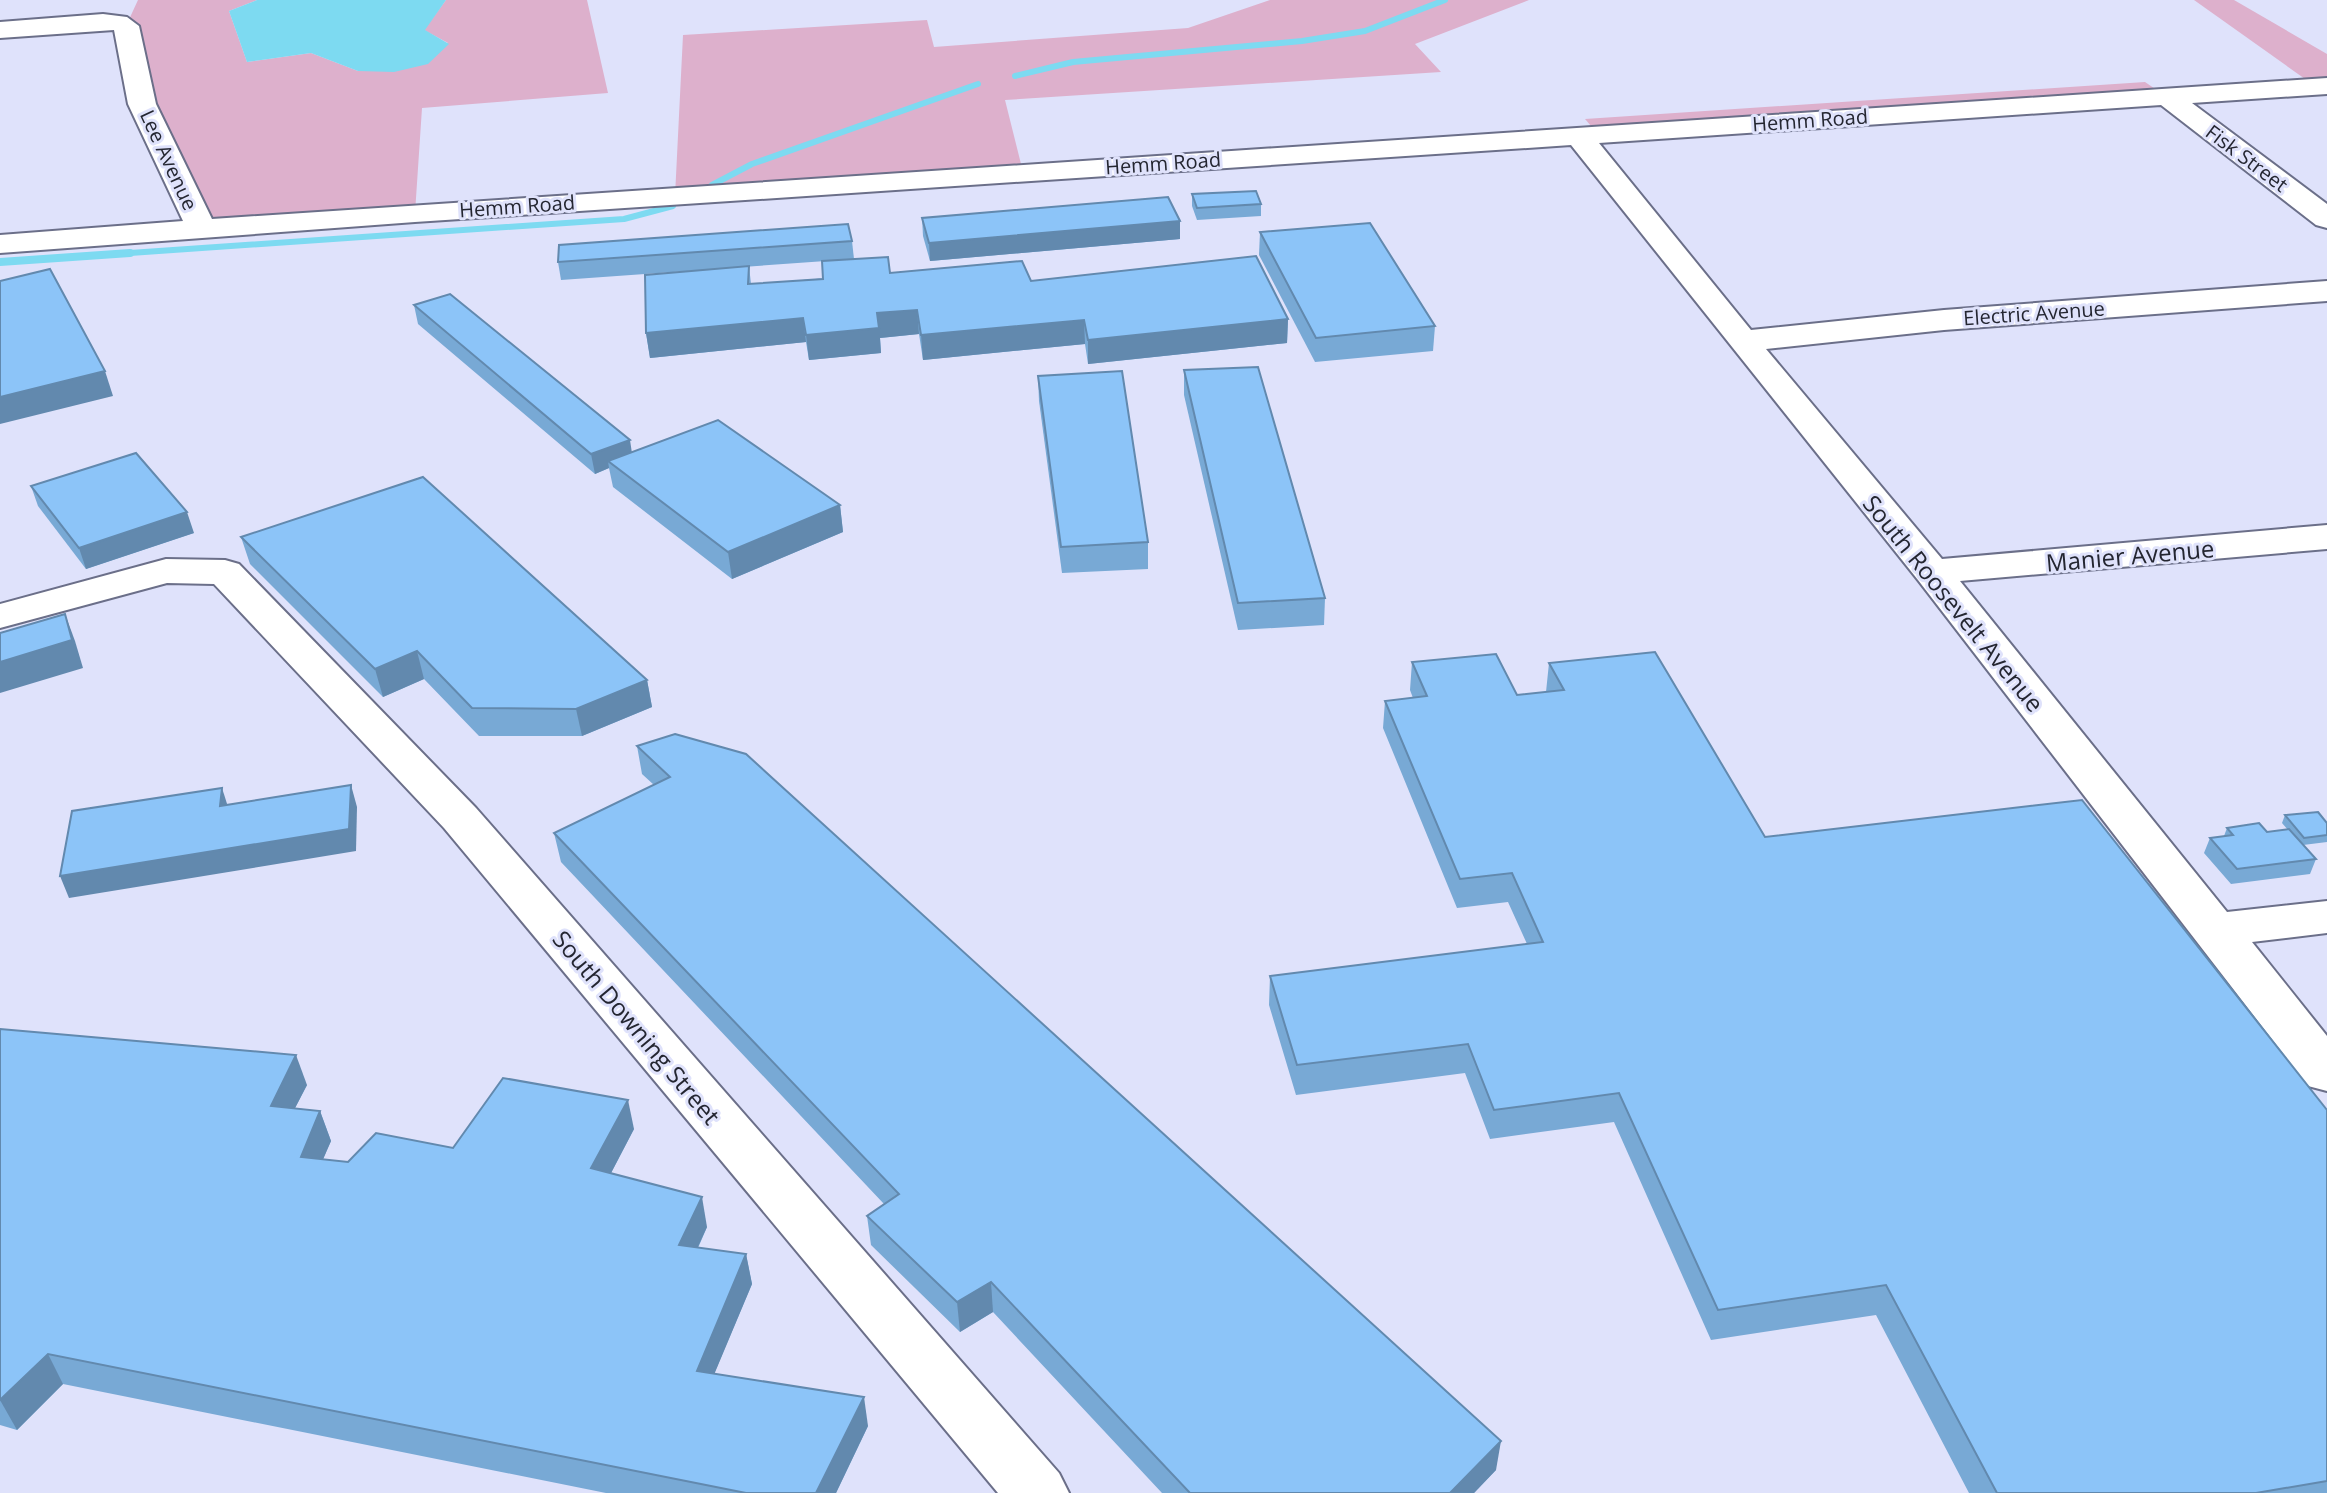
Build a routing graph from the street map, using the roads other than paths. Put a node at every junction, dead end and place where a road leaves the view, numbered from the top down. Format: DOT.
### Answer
graph roads {
  1 [pos="0,30"];
  2 [pos="2327,86"];
  3 [pos="2167,97"];
  4 [pos="1579,136"];
  5 [pos="2327,219"];
  6 [pos="202,229"];
  7 [pos="0,244"];
  8 [pos="2327,291"];
  9 [pos="1742,341"];
  10 [pos="2327,537"];
  11 [pos="1932,572"];
  12 [pos="0,616"];
  13 [pos="2327,917"];
  14 [pos="2213,930"];
  15 [pos="2327,1072"];
  16 [pos="1037,1493"];
  1 -- 6 [label="street, Lee Avenue"];
  2 -- 3 [label="street, Hemm Road"];
  3 -- 4 [label="street, Hemm Road"];
  3 -- 5 [label="street, Fisk Street"];
  4 -- 6 [label="street, Hemm Road"];
  4 -- 9 [label="street, South Roosevelt Avenue"];
  6 -- 7 [label="street, Hemm Road"];
  8 -- 9 [label="street, Electric Avenue"];
  9 -- 11 [label="street, South Roosevelt Avenue"];
  10 -- 11 [label="street, Manier Avenue"];
  11 -- 14 [label="street, South Roosevelt Avenue"];
  12 -- 16 [label="street, South Downing Street"];
  13 -- 14 [label="street"];
  14 -- 15 [label="street, South Roosevelt Avenue"];
}
